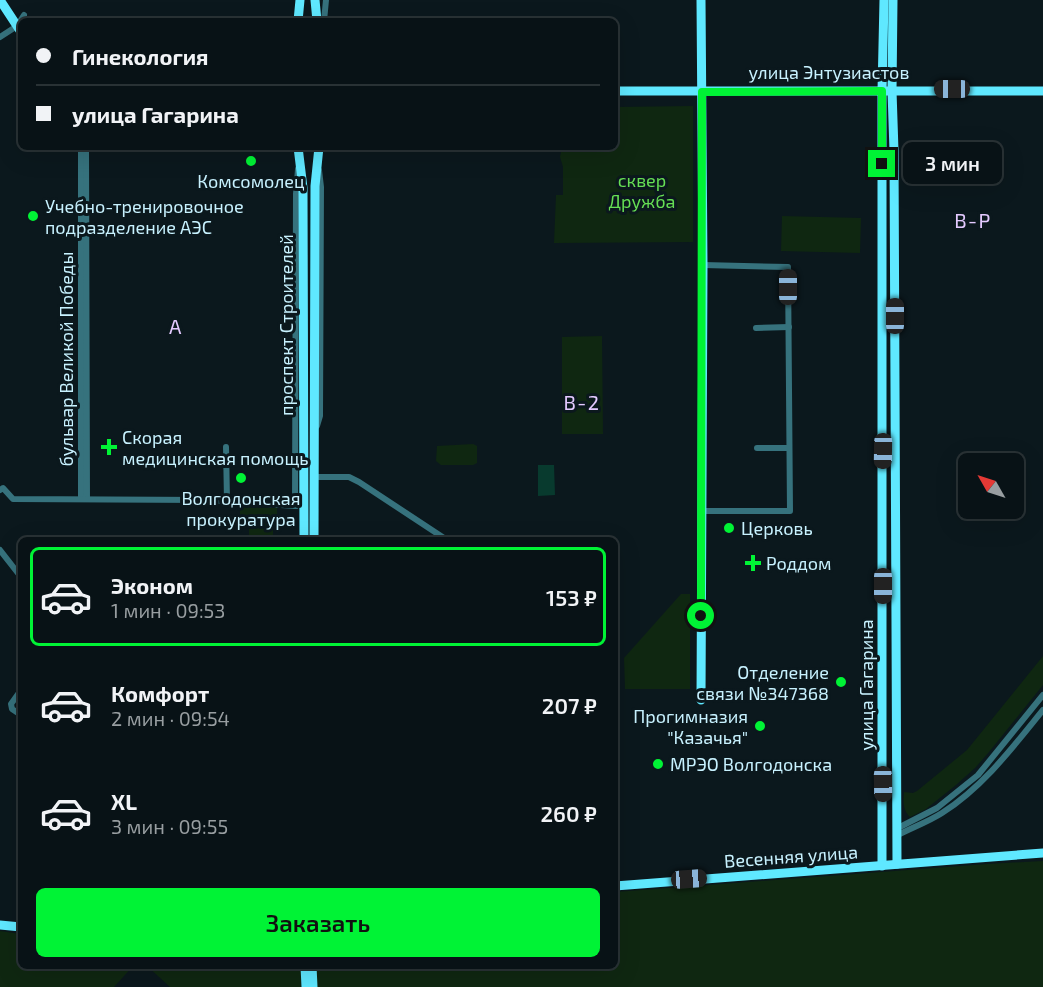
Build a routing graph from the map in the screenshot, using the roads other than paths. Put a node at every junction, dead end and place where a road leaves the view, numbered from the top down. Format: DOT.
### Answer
graph roads {
  1 [pos="0,0"];
  2 [pos="295,0"];
  3 [pos="300,0"];
  4 [pos="315,0"];
  5 [pos="326,0"];
  6 [pos="701,0"];
  7 [pos="884,0"];
  8 [pos="893,0"];
  9 [pos="0,7"];
  10 [pos="24,15"];
  11 [pos="22,18"];
  12 [pos="298,18"];
  13 [pos="298,18"];
  14 [pos="317,18"];
  15 [pos="324,18"];
  16 [pos="17,29"];
  17 [pos="0,37"];
  18 [pos="618,89"];
  19 [pos="702,90"];
  20 [pos="882,90"];
  21 [pos="892,90"];
  22 [pos="1043,90"];
  23 [pos="81,150"];
  24 [pos="86,150"];
  25 [pos="298,150"];
  26 [pos="319,150"];
  27 [pos="703,265"];
  28 [pos="789,327"];
  29 [pos="756,328"];
  30 [pos="226,447"];
  31 [pos="757,448"];
  32 [pos="789,448"];
  33 [pos="313,477"];
  34 [pos="0,490"];
  35 [pos="84,499"];
  36 [pos="227,501"];
  37 [pos="299,506"];
  38 [pos="702,510"];
  39 [pos="304,537"];
  40 [pos="314,537"];
  41 [pos="442,537"];
  42 [pos="0,550"];
  43 [pos="18,573"];
  44 [pos="18,694"];
  45 [pos="1043,695"];
  46 [pos="701,700"];
  47 [pos="1043,710"];
  48 [pos="18,713"];
  49 [pos="883,830"];
  50 [pos="896,836"];
  51 [pos="883,842"];
  52 [pos="1043,853"];
  53 [pos="897,864"];
  54 [pos="882,866"];
  55 [pos="618,886"];
  56 [pos="0,925"];
  57 [pos="18,927"];
  58 [pos="305,969"];
  59 [pos="312,969"];
  60 [pos="306,987"];
  61 [pos="313,987"];
  1 -- 16 [label="street"];
  2 -- 12 [label="street"];
  3 -- 13 [label="street"];
  4 -- 14 [label="street"];
  5 -- 15 [label="street"];
  6 -- 19 [label="street"];
  7 -- 20 [label="street, улица Гагарина"];
  8 -- 21 [label="street, улица Гагарина"];
  9 -- 16 [label="street"];
  10 -- 11 [label="street"];
  16 -- 17 [label="street"];
  18 -- 19 [label="street, улица Энтузиастов"];
  19 -- 20 [label="street, улица Энтузиастов"];
  19 -- 27 [label="street"];
  20 -- 21 [label="street, улица Энтузиастов"];
  20 -- 49 [label="street, улица Гагарина"];
  21 -- 22 [label="street, улица Энтузиастов"];
  21 -- 50 [label="street, улица Гагарина"];
  23 -- 35 [label="street, бульвар Великой Победы"];
  24 -- 35 [label="street, бульвар Великой Победы"];
  25 -- 37 [label="street, проспект Строителей"];
  26 -- 33 [label="street, проспект Строителей"];
  27 -- 28 [label="street"];
  27 -- 38 [label="street"];
  28 -- 29 [label="street"];
  28 -- 32 [label="street"];
  30 -- 36 [label="street"];
  31 -- 32 [label="street"];
  32 -- 38 [label="street"];
  33 -- 40 [label="street, проспект Строителей"];
  33 -- 41 [label="street"];
  34 -- 35 [label="street"];
  35 -- 36 [label="street"];
  36 -- 37 [label="street"];
  37 -- 39 [label="street, проспект Строителей"];
  38 -- 46 [label="street"];
  42 -- 43 [label="street"];
  44 -- 48 [label="street"];
  45 -- 50 [label="street"];
  47 -- 50 [label="street"];
  49 -- 50 [label="street"];
  49 -- 51 [label="street, улица Гагарина"];
  50 -- 51 [label="street"];
  50 -- 53 [label="street, улица Гагарина"];
  51 -- 54 [label="street, улица Гагарина"];
  52 -- 53 [label="street, Весенняя улица"];
  53 -- 54 [label="street, Весенняя улица"];
  54 -- 55 [label="street, Весенняя улица"];
  56 -- 57 [label="street"];
  58 -- 60 [label="street"];
  59 -- 61 [label="street"];
}
